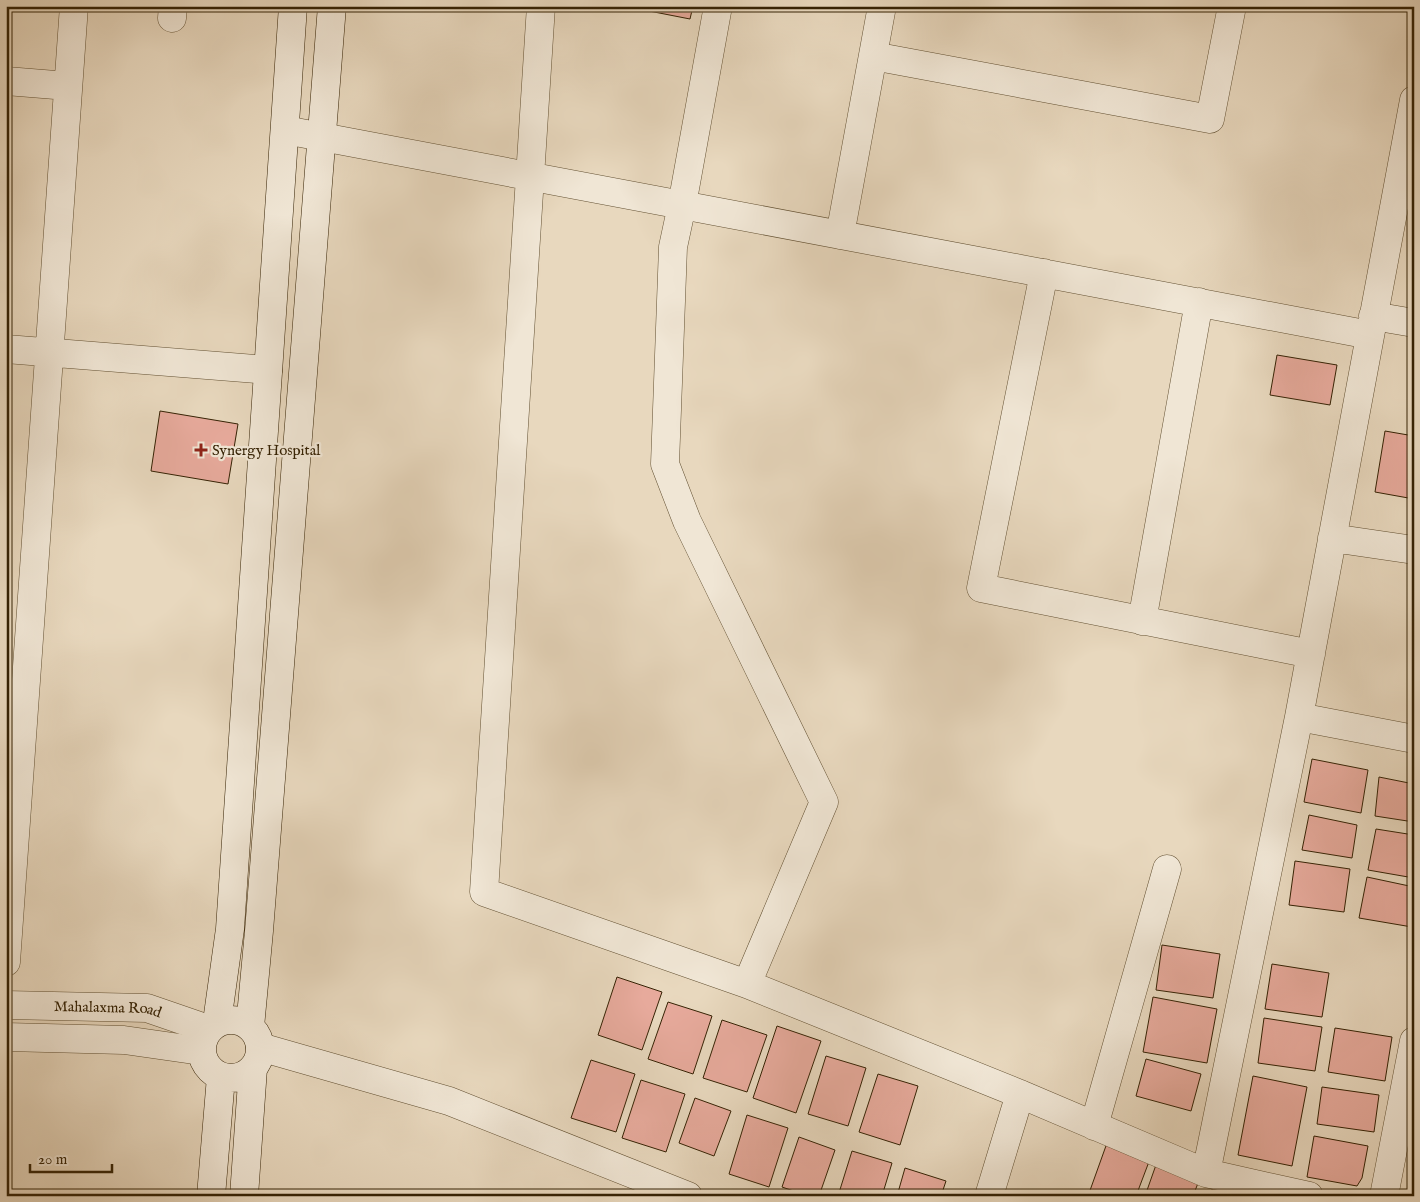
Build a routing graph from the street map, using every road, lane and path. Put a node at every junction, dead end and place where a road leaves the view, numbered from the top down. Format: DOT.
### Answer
graph roads {
  1 [pos="74,6"];
  2 [pos="293,6"];
  3 [pos="332,6"];
  4 [pos="541,6"];
  5 [pos="718,6"];
  6 [pos="882,6"];
  7 [pos="1232,6"];
  8 [pos="873,56"];
  9 [pos="6,81"];
  10 [pos="68,86"];
  11 [pos="1414,100"];
  12 [pos="284,130"];
  13 [pos="321,137"];
  14 [pos="529,176"];
  15 [pos="682,205"];
  16 [pos="840,235"];
  17 [pos="1044,273"];
  18 [pos="1199,302"];
  19 [pos="1414,323"];
  20 [pos="1372,326"];
  21 [pos="6,349"];
  22 [pos="49,353"];
  23 [pos="268,370"];
  24 [pos="1332,538"];
  25 [pos="1414,550"];
  26 [pos="1142,621"];
  27 [pos="1311,654"];
  28 [pos="1299,717"];
  29 [pos="1414,739"];
  30 [pos="12,794"];
  31 [pos="1167,869"];
  32 [pos="6,962"];
  33 [pos="747,984"];
  34 [pos="6,1005"];
  35 [pos="209,1034"];
  36 [pos="6,1037"];
  37 [pos="1414,1041"];
  38 [pos="254,1047"];
  39 [pos="221,1076"];
  40 [pos="1020,1094"];
  41 [pos="1094,1126"];
  42 [pos="1206,1173"];
  43 [pos="655,1190"];
  44 [pos="211,1196"];
  45 [pos="244,1196"];
  46 [pos="688,1196"];
  47 [pos="989,1196"];
  48 [pos="1309,1196"];
  49 [pos="1384,1196"];
  1 -- 10 [label="street"];
  2 -- 12 [label="street"];
  3 -- 13 [label="street"];
  4 -- 14 [label="street"];
  5 -- 15 [label="street"];
  6 -- 8 [label="street"];
  7 -- 8 [label="street"];
  8 -- 16 [label="street"];
  9 -- 10 [label="street"];
  10 -- 22 [label="street"];
  11 -- 20 [label="street"];
  12 -- 13 [label="street"];
  12 -- 23 [label="street"];
  13 -- 14 [label="street"];
  13 -- 38 [label="street"];
  14 -- 15 [label="street"];
  14 -- 33 [label="street"];
  15 -- 16 [label="street"];
  15 -- 33 [label="street"];
  16 -- 17 [label="street"];
  17 -- 18 [label="street"];
  17 -- 26 [label="street"];
  18 -- 20 [label="street"];
  18 -- 26 [label="street"];
  19 -- 20 [label="street"];
  20 -- 24 [label="street"];
  21 -- 22 [label="street"];
  22 -- 23 [label="street"];
  22 -- 30 [label="street"];
  23 -- 35 [label="street"];
  24 -- 25 [label="street"];
  24 -- 27 [label="street"];
  26 -- 27 [label="street"];
  27 -- 28 [label="street"];
  28 -- 29 [label="street"];
  28 -- 42 [label="street"];
  30 -- 32 [label="street"];
  31 -- 41 [label="street"];
  33 -- 40 [label="street"];
  34 -- 35 [label="street, Mahalaxma Road"];
  35 -- 36 [label="street, Mahalaxma Road"];
  35 -- 38 [label="street"];
  35 -- 39 [label="street"];
  37 -- 49 [label="street"];
  38 -- 39 [label="street"];
  38 -- 43 [label="street"];
  38 -- 45 [label="street"];
  39 -- 44 [label="street"];
  40 -- 41 [label="street"];
  40 -- 47 [label="street"];
  41 -- 42 [label="street"];
  42 -- 48 [label="street"];
  43 -- 46 [label="street"];
}
